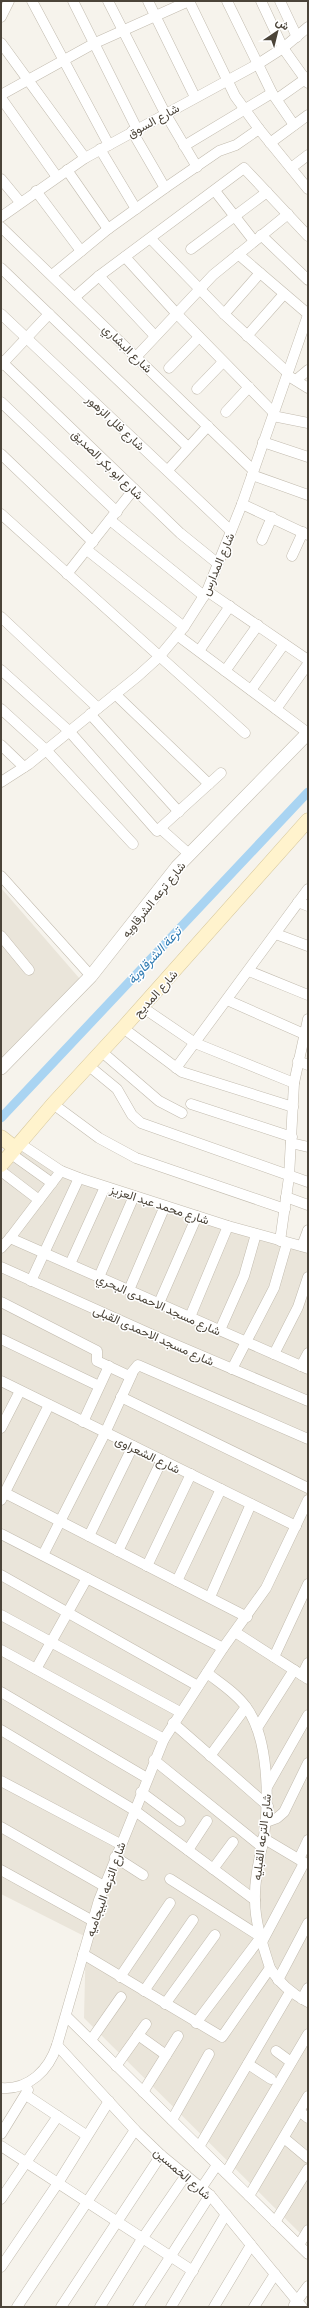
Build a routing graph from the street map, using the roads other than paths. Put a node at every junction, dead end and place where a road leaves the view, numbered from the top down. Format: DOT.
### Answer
graph roads {
  1 [pos="9,1"];
  2 [pos="32,1"];
  3 [pos="73,1"];
  4 [pos="108,1"];
  5 [pos="148,1"];
  6 [pos="189,1"];
  7 [pos="227,1"];
  8 [pos="261,1"];
  9 [pos="280,1"];
  10 [pos="1,16"];
  11 [pos="156,16"];
  12 [pos="308,27"];
  13 [pos="122,31"];
  14 [pos="297,38"];
  15 [pos="1,42"];
  16 [pos="93,44"];
  17 [pos="283,48"];
  18 [pos="64,60"];
  19 [pos="258,64"];
  20 [pos="27,79"];
  21 [pos="228,79"];
  22 [pos="307,80"];
  23 [pos="1,95"];
  24 [pos="195,96"];
  25 [pos="275,96"];
  26 [pos="1,98"];
  27 [pos="244,110"];
  28 [pos="165,113"];
  29 [pos="308,115"];
  30 [pos="294,126"];
  31 [pos="259,129"];
  32 [pos="134,130"];
  33 [pos="270,143"];
  34 [pos="184,146"];
  35 [pos="104,147"];
  36 [pos="308,155"];
  37 [pos="85,158"];
  38 [pos="197,167"];
  39 [pos="291,168"];
  40 [pos="67,170"];
  41 [pos="57,177"];
  42 [pos="1,179"];
  43 [pos="306,184"];
  44 [pos="165,188"];
  45 [pos="36,191"];
  46 [pos="215,191"];
  47 [pos="267,192"];
  48 [pos="20,202"];
  49 [pos="136,209"];
  50 [pos="288,214"];
  51 [pos="234,216"];
  52 [pos="1,217"];
  53 [pos="1,227"];
  54 [pos="108,229"];
  55 [pos="308,236"];
  56 [pos="257,238"];
  57 [pos="151,239"];
  58 [pos="191,249"];
  59 [pos="81,251"];
  60 [pos="238,254"];
  61 [pos="125,257"];
  62 [pos="1,268"];
  63 [pos="260,273"];
  64 [pos="52,275"];
  65 [pos="99,276"];
  66 [pos="308,280"];
  67 [pos="198,288"];
  68 [pos="284,294"];
  69 [pos="75,298"];
  70 [pos="176,313"];
  71 [pos="1,314"];
  72 [pos="49,314"];
  73 [pos="224,314"];
  74 [pos="308,315"];
  75 [pos="155,336"];
  76 [pos="247,336"];
  77 [pos="199,337"];
  78 [pos="27,338"];
  79 [pos="137,356"];
  80 [pos="223,362"];
  81 [pos="2,363"];
  82 [pos="170,368"];
  83 [pos="308,370"];
  84 [pos="290,376"];
  85 [pos="249,388"];
  86 [pos="308,388"];
  87 [pos="197,389"];
  88 [pos="1,402"];
  89 [pos="226,412"];
  90 [pos="274,414"];
  91 [pos="308,421"];
  92 [pos="208,426"];
  93 [pos="263,442"];
  94 [pos="188,447"];
  95 [pos="2,457"];
  96 [pos="308,457"];
  97 [pos="168,470"];
  98 [pos="253,473"];
  99 [pos="134,489"];
  100 [pos="308,495"];
  101 [pos="242,504"];
  102 [pos="1,514"];
  103 [pos="113,516"];
  104 [pos="272,517"];
  105 [pos="231,531"];
  106 [pos="306,534"];
  107 [pos="262,540"];
  108 [pos="90,546"];
  109 [pos="292,556"];
  110 [pos="217,563"];
  111 [pos="67,574"];
  112 [pos="206,594"];
  113 [pos="230,606"];
  114 [pos="1,617"];
  115 [pos="258,625"];
  116 [pos="181,631"];
  117 [pos="284,644"];
  118 [pos="199,651"];
  119 [pos="159,657"];
  120 [pos="308,660"];
  121 [pos="308,664"];
  122 [pos="1,670"];
  123 [pos="225,671"];
  124 [pos="250,690"];
  125 [pos="115,694"];
  126 [pos="276,709"];
  127 [pos="1,710"];
  128 [pos="94,711"];
  129 [pos="69,731"];
  130 [pos="245,733"];
  131 [pos="308,733"];
  132 [pos="1,745"];
  133 [pos="46,750"];
  134 [pos="24,767"];
  135 [pos="221,773"];
  136 [pos="1,782"];
  137 [pos="209,784"];
  138 [pos="179,812"];
  139 [pos="308,820"];
  140 [pos="159,830"];
  141 [pos="133,844"];
  142 [pos="189,854"];
  143 [pos="2,879"];
  144 [pos="308,889"];
  145 [pos="303,904"];
  146 [pos="276,934"];
  147 [pos="1,936"];
  148 [pos="308,946"];
  149 [pos="29,970"];
  150 [pos="249,970"];
  151 [pos="91,976"];
  152 [pos="308,995"];
  153 [pos="227,1000"];
  154 [pos="142,1007"];
  155 [pos="308,1020"];
  156 [pos="124,1028"];
  157 [pos="304,1034"];
  158 [pos="195,1043"];
  159 [pos="102,1052"];
  160 [pos="298,1061"];
  161 [pos="308,1065"];
  162 [pos="89,1066"];
  163 [pos="1,1068"];
  164 [pos="176,1068"];
  165 [pos="294,1083"];
  166 [pos="53,1104"];
  167 [pos="191,1104"];
  168 [pos="293,1107"];
  169 [pos="182,1112"];
  170 [pos="2,1138"];
  171 [pos="292,1140"];
  172 [pos="308,1147"];
  173 [pos="15,1148"];
  174 [pos="1,1166"];
  175 [pos="1,1171"];
  176 [pos="61,1172"];
  177 [pos="289,1177"];
  178 [pos="79,1178"];
  179 [pos="308,1182"];
  180 [pos="52,1183"];
  181 [pos="105,1187"];
  182 [pos="134,1196"];
  183 [pos="286,1197"];
  184 [pos="39,1200"];
  185 [pos="308,1205"];
  186 [pos="165,1206"];
  187 [pos="285,1209"];
  188 [pos="197,1216"];
  189 [pos="228,1226"];
  190 [pos="308,1230"];
  191 [pos="256,1234"];
  192 [pos="10,1238"];
  193 [pos="284,1242"];
  194 [pos="305,1247"];
  195 [pos="1,1248"];
  196 [pos="44,1253"];
  197 [pos="70,1264"];
  198 [pos="1,1267"];
  199 [pos="308,1276"];
  200 [pos="99,1277"];
  201 [pos="31,1281"];
  202 [pos="130,1290"];
  203 [pos="1,1302"];
  204 [pos="159,1303"];
  205 [pos="190,1317"];
  206 [pos="220,1330"];
  207 [pos="1,1339"];
  208 [pos="246,1342"];
  209 [pos="274,1354"];
  210 [pos="308,1354"];
  211 [pos="109,1366"];
  212 [pos="305,1368"];
  213 [pos="232,1369"];
  214 [pos="132,1374"];
  215 [pos="1,1381"];
  216 [pos="99,1386"];
  217 [pos="20,1391"];
  218 [pos="121,1397"];
  219 [pos="308,1401"];
  220 [pos="49,1405"];
  221 [pos="83,1422"];
  222 [pos="1,1428"];
  223 [pos="105,1433"];
  224 [pos="308,1440"];
  225 [pos="133,1446"];
  226 [pos="162,1460"];
  227 [pos="191,1474"];
  228 [pos="308,1488"];
  229 [pos="221,1489"];
  230 [pos="3,1497"];
  231 [pos="308,1500"];
  232 [pos="251,1504"];
  233 [pos="60,1521"];
  234 [pos="296,1526"];
  235 [pos="1,1534"];
  236 [pos="89,1536"];
  237 [pos="118,1551"];
  238 [pos="43,1555"];
  239 [pos="147,1566"];
  240 [pos="1,1575"];
  241 [pos="87,1578"];
  242 [pos="177,1581"];
  243 [pos="308,1584"];
  244 [pos="210,1597"];
  245 [pos="68,1613"];
  246 [pos="1,1615"];
  247 [pos="247,1617"];
  248 [pos="235,1632"];
  249 [pos="51,1642"];
  250 [pos="223,1648"];
  251 [pos="1,1650"];
  252 [pos="274,1657"];
  253 [pos="308,1663"];
  254 [pos="36,1669"];
  255 [pos="207,1673"];
  256 [pos="301,1675"];
  257 [pos="198,1686"];
  258 [pos="1,1692"];
  259 [pos="246,1707"];
  260 [pos="180,1712"];
  261 [pos="308,1715"];
  262 [pos="173,1723"];
  263 [pos="257,1728"];
  264 [pos="1,1730"];
  265 [pos="164,1739"];
  266 [pos="210,1756"];
  267 [pos="154,1760"];
  268 [pos="308,1763"];
  269 [pos="147,1778"];
  270 [pos="1,1781"];
  271 [pos="267,1787"];
  272 [pos="141,1792"];
  273 [pos="268,1806"];
  274 [pos="134,1810"];
  275 [pos="180,1821"];
  276 [pos="207,1821"];
  277 [pos="266,1822"];
  278 [pos="1,1827"];
  279 [pos="308,1840"];
  280 [pos="233,1842"];
  281 [pos="262,1843"];
  282 [pos="120,1844"];
  283 [pos="188,1850"];
  284 [pos="115,1857"];
  285 [pos="305,1863"];
  286 [pos="213,1869"];
  287 [pos="1,1870"];
  288 [pos="143,1875"];
  289 [pos="170,1879"];
  290 [pos="104,1886"];
  291 [pos="255,1900"];
  292 [pos="170,1903"];
  293 [pos="93,1920"];
  294 [pos="193,1920"];
  295 [pos="308,1923"];
  296 [pos="215,1935"];
  297 [pos="262,1939"];
  298 [pos="83,1954"];
  299 [pos="270,1968"];
  300 [pos="120,1977"];
  301 [pos="278,1980"];
  302 [pos="308,1988"];
  303 [pos="144,1991"];
  304 [pos="290,1992"];
  305 [pos="121,1997"];
  306 [pos="305,2001"];
  307 [pos="165,2004"];
  308 [pos="66,2016"];
  309 [pos="196,2023"];
  310 [pos="146,2024"];
  311 [pos="138,2034"];
  312 [pos="308,2034"];
  313 [pos="178,2036"];
  314 [pos="91,2040"];
  315 [pos="57,2045"];
  316 [pos="276,2051"];
  317 [pos="209,2054"];
  318 [pos="166,2055"];
  319 [pos="291,2062"];
  320 [pos="248,2064"];
  321 [pos="116,2066"];
  322 [pos="34,2079"];
  323 [pos="271,2079"];
  324 [pos="1,2088"];
  325 [pos="144,2092"];
  326 [pos="26,2095"];
  327 [pos="308,2096"];
  328 [pos="109,2101"];
  329 [pos="299,2111"];
  330 [pos="58,2116"];
  331 [pos="308,2118"];
  332 [pos="172,2120"];
  333 [pos="135,2130"];
  334 [pos="1,2134"];
  335 [pos="86,2134"];
  336 [pos="284,2138"];
  337 [pos="1,2146"];
  338 [pos="199,2147"];
  339 [pos="161,2155"];
  340 [pos="308,2158"];
  341 [pos="26,2163"];
  342 [pos="217,2165"];
  343 [pos="308,2169"];
  344 [pos="226,2173"];
  345 [pos="186,2175"];
  346 [pos="58,2183"];
  347 [pos="202,2187"];
  348 [pos="210,2195"];
  349 [pos="249,2196"];
  350 [pos="1,2199"];
  351 [pos="87,2203"];
  352 [pos="226,2214"];
  353 [pos="116,2222"];
  354 [pos="275,2222"];
  355 [pos="308,2230"];
  356 [pos="142,2238"];
  357 [pos="299,2245"];
  358 [pos="251,2246"];
  359 [pos="308,2254"];
  360 [pos="169,2256"];
  361 [pos="1,2267"];
  362 [pos="193,2271"];
  363 [pos="275,2274"];
  364 [pos="308,2286"];
  365 [pos="297,2305"];
  366 [pos="17,2307"];
  367 [pos="61,2307"];
  368 [pos="100,2307"];
  369 [pos="138,2307"];
  370 [pos="172,2307"];
  371 [pos="214,2307"];
  372 [pos="254,2307"];
  1 -- 10 [label="street"];
  2 -- 18 [label="street"];
  3 -- 16 [label="street"];
  4 -- 13 [label="street"];
  5 -- 11 [label="street"];
  6 -- 11 [label="street"];
  6 -- 21 [label="street"];
  7 -- 19 [label="street"];
  8 -- 17 [label="street"];
  9 -- 14 [label="street"];
  11 -- 13 [label="street"];
  11 -- 24 [label="street"];
  12 -- 14 [label="street, شارع السوق"];
  13 -- 16 [label="street"];
  13 -- 28 [label="street"];
  14 -- 17 [label="street, شارع السوق"];
  15 -- 20 [label="street"];
  16 -- 18 [label="street"];
  16 -- 32 [label="street"];
  17 -- 19 [label="street, شارع السوق"];
  17 -- 22 [label="street"];
  18 -- 20 [label="street"];
  18 -- 35 [label="street"];
  19 -- 21 [label="street, شارع السوق"];
  19 -- 25 [label="street"];
  20 -- 23 [label="street"];
  20 -- 37 [label="street"];
  21 -- 24 [label="street, شارع السوق"];
  21 -- 27 [label="street"];
  22 -- 25 [label="street"];
  24 -- 28 [label="street, شارع السوق"];
  25 -- 27 [label="street"];
  25 -- 30 [label="street"];
  26 -- 41 [label="street"];
  27 -- 31 [label="street"];
  27 -- 34 [label="street"];
  28 -- 32 [label="street, شارع السوق"];
  28 -- 34 [label="street"];
  29 -- 30 [label="street"];
  30 -- 33 [label="street"];
  31 -- 33 [label="street"];
  31 -- 38 [label="street"];
  32 -- 35 [label="street, شارع السوق"];
  32 -- 44 [label="street"];
  33 -- 39 [label="street"];
  34 -- 38 [label="street"];
  35 -- 37 [label="street, شارع السوق"];
  35 -- 49 [label="street"];
  36 -- 39 [label="street"];
  37 -- 40 [label="street, شارع السوق"];
  38 -- 44 [label="street"];
  39 -- 43 [label="street"];
  40 -- 41 [label="street, شارع السوق"];
  40 -- 54 [label="street"];
  41 -- 45 [label="street, شارع السوق"];
  42 -- 48 [label="street"];
  44 -- 49 [label="street"];
  45 -- 48 [label="street, شارع السوق"];
  45 -- 59 [label="street"];
  46 -- 47 [label="street"];
  46 -- 51 [label="street"];
  46 -- 57 [label="street"];
  47 -- 50 [label="street"];
  47 -- 51 [label="street"];
  48 -- 52 [label="street, شارع السوق"];
  49 -- 54 [label="street"];
  50 -- 55 [label="street"];
  50 -- 56 [label="street"];
  51 -- 56 [label="street"];
  51 -- 58 [label="street"];
  53 -- 64 [label="street, شارع البشاري"];
  54 -- 59 [label="street"];
  56 -- 60 [label="street"];
  56 -- 66 [label="street"];
  57 -- 61 [label="street"];
  57 -- 67 [label="street"];
  59 -- 64 [label="street"];
  60 -- 63 [label="street"];
  60 -- 67 [label="street"];
  61 -- 65 [label="street"];
  61 -- 70 [label="street"];
  62 -- 72 [label="street"];
  63 -- 68 [label="street"];
  63 -- 73 [label="street"];
  64 -- 69 [label="street, شارع البشاري"];
  65 -- 69 [label="street"];
  65 -- 75 [label="street"];
  67 -- 70 [label="street"];
  67 -- 73 [label="street"];
  68 -- 74 [label="street"];
  68 -- 76 [label="street"];
  69 -- 79 [label="street, شارع البشاري"];
  70 -- 75 [label="street"];
  70 -- 77 [label="street"];
  71 -- 78 [label="street, شارع فلل الزهور"];
  72 -- 78 [label="street"];
  72 -- 94 [label="street"];
  73 -- 76 [label="street"];
  74 -- 84 [label="street, شارع المدارس"];
  75 -- 79 [label="street"];
  76 -- 84 [label="street"];
  77 -- 80 [label="street"];
  77 -- 82 [label="street"];
  78 -- 81 [label="street"];
  78 -- 97 [label="street, شارع فلل الزهور"];
  79 -- 92 [label="street, شارع البشاري"];
  80 -- 85 [label="street"];
  80 -- 87 [label="street"];
  81 -- 99 [label="street, شارع ابو بكر الصديق"];
  83 -- 84 [label="street"];
  84 -- 86 [label="street"];
  84 -- 90 [label="street, شارع المدارس"];
  85 -- 89 [label="street"];
  85 -- 90 [label="street"];
  88 -- 103 [label="street"];
  90 -- 91 [label="street"];
  90 -- 93 [label="street, شارع المدارس"];
  92 -- 94 [label="street"];
  92 -- 98 [label="street, شارع البشاري"];
  93 -- 96 [label="street"];
  93 -- 98 [label="street, شارع المدارس"];
  94 -- 97 [label="street"];
  95 -- 108 [label="street"];
  97 -- 105 [label="street, شارع فلل الزهور"];
  98 -- 100 [label="street"];
  98 -- 101 [label="street, شارع المدارس"];
  99 -- 103 [label="street"];
  99 -- 110 [label="street, شارع ابو بكر الصديق"];
  101 -- 104 [label="street"];
  101 -- 105 [label="street, شارع المدارس"];
  102 -- 111 [label="street"];
  103 -- 108 [label="street"];
  103 -- 112 [label="street"];
  104 -- 106 [label="street"];
  104 -- 107 [label="street"];
  105 -- 110 [label="street, شارع المدارس"];
  106 -- 109 [label="street"];
  108 -- 111 [label="street"];
  108 -- 116 [label="street"];
  110 -- 112 [label="street, شارع المدارس"];
  111 -- 119 [label="street"];
  112 -- 113 [label="street"];
  112 -- 116 [label="street, شارع المدارس"];
  113 -- 115 [label="street"];
  113 -- 118 [label="street"];
  114 -- 128 [label="street"];
  115 -- 117 [label="street"];
  115 -- 123 [label="street"];
  116 -- 118 [label="street"];
  116 -- 119 [label="street, شارع المدارس"];
  117 -- 120 [label="street"];
  117 -- 124 [label="street"];
  118 -- 123 [label="street"];
  119 -- 125 [label="street, شارع المدارس"];
  119 -- 130 [label="street"];
  121 -- 126 [label="street"];
  122 -- 129 [label="street"];
  123 -- 124 [label="street"];
  124 -- 126 [label="street"];
  125 -- 128 [label="street, شارع المدارس"];
  125 -- 137 [label="street"];
  126 -- 131 [label="street"];
  127 -- 133 [label="street"];
  128 -- 129 [label="street, شارع المدارس"];
  128 -- 138 [label="street"];
  129 -- 133 [label="street, شارع المدارس"];
  129 -- 140 [label="street"];
  131 -- 142 [label="street, شارع ترعه الشرقاويه"];
  132 -- 134 [label="street"];
  133 -- 134 [label="street, شارع المدارس"];
  133 -- 141 [label="street"];
  134 -- 136 [label="street, شارع المدارس"];
  135 -- 137 [label="street"];
  137 -- 138 [label="street"];
  138 -- 140 [label="street"];
  139 -- 154 [label="main road, شارع المديح"];
  140 -- 142 [label="street"];
  142 -- 151 [label="street, شارع ترعه الشرقاويه"];
  143 -- 151 [label="street"];
  144 -- 145 [label="street"];
  145 -- 146 [label="street"];
  146 -- 148 [label="street"];
  146 -- 150 [label="street"];
  147 -- 149 [label="street"];
  150 -- 152 [label="street"];
  150 -- 153 [label="street"];
  151 -- 163 [label="street, شارع ترعه الشرقاويه"];
  153 -- 157 [label="street"];
  153 -- 158 [label="street"];
  154 -- 156 [label="main road, شارع المديح"];
  154 -- 158 [label="street"];
  155 -- 157 [label="street"];
  156 -- 159 [label="main road, شارع المديح"];
  156 -- 164 [label="street"];
  157 -- 160 [label="street"];
  158 -- 164 [label="street"];
  158 -- 165 [label="street"];
  159 -- 162 [label="main road, شارع المديح"];
  159 -- 169 [label="street"];
  160 -- 161 [label="street"];
  160 -- 165 [label="street"];
  162 -- 166 [label="main road, شارع المديح"];
  162 -- 177 [label="street"];
  164 -- 168 [label="street"];
  165 -- 168 [label="street"];
  166 -- 173 [label="main road, شارع المديح"];
  166 -- 187 [label="street"];
  167 -- 171 [label="street"];
  168 -- 171 [label="street"];
  170 -- 173 [label="main road"];
  171 -- 172 [label="street"];
  171 -- 177 [label="street"];
  173 -- 174 [label="main road, شارع المديح"];
  173 -- 176 [label="street, شارع محمد عبد العزيز"];
  173 -- 180 [label="street"];
  175 -- 184 [label="street"];
  176 -- 178 [label="street, شارع محمد عبد العزيز"];
  176 -- 180 [label="street"];
  177 -- 179 [label="street"];
  177 -- 183 [label="street"];
  178 -- 181 [label="street, شارع محمد عبد العزيز"];
  178 -- 196 [label="street"];
  180 -- 184 [label="street"];
  181 -- 182 [label="street, شارع محمد عبد العزيز"];
  181 -- 197 [label="street"];
  182 -- 186 [label="street, شارع محمد عبد العزيز"];
  182 -- 200 [label="street"];
  183 -- 185 [label="street"];
  183 -- 187 [label="street"];
  184 -- 192 [label="street"];
  186 -- 188 [label="street, شارع محمد عبد العزيز"];
  186 -- 202 [label="street"];
  187 -- 193 [label="street"];
  188 -- 189 [label="street, شارع محمد عبد العزيز"];
  188 -- 204 [label="street"];
  189 -- 191 [label="street, شارع محمد عبد العزيز"];
  189 -- 205 [label="street"];
  190 -- 194 [label="street"];
  191 -- 193 [label="street, شارع محمد عبد العزيز"];
  191 -- 206 [label="street"];
  192 -- 195 [label="street"];
  192 -- 196 [label="street, شارع مسجد الاحمدى البحري"];
  193 -- 194 [label="street, شارع محمد عبد العزيز"];
  193 -- 208 [label="street"];
  196 -- 197 [label="street, شارع مسجد الاحمدى البحري"];
  196 -- 201 [label="street"];
  197 -- 200 [label="street, شارع مسجد الاحمدى البحري"];
  198 -- 201 [label="street, شارع مسجد الاحمدى القبلى"];
  199 -- 209 [label="street"];
  200 -- 202 [label="street, شارع مسجد الاحمدى البحري"];
  201 -- 213 [label="street, شارع مسجد الاحمدى القبلى"];
  202 -- 204 [label="street, شارع مسجد الاحمدى البحري"];
  203 -- 211 [label="street"];
  204 -- 205 [label="street, شارع مسجد الاحمدى البحري"];
  205 -- 206 [label="street, شارع مسجد الاحمدى البحري"];
  206 -- 208 [label="street, شارع مسجد الاحمدى البحري"];
  207 -- 216 [label="street"];
  208 -- 209 [label="street, شارع مسجد الاحمدى البحري"];
  208 -- 213 [label="street"];
  209 -- 212 [label="street, شارع مسجد الاحمدى البحري"];
  210 -- 212 [label="street"];
  211 -- 214 [label="street"];
  211 -- 216 [label="street"];
  213 -- 219 [label="street, شارع مسجد الاحمدى القبلى"];
  214 -- 218 [label="street"];
  214 -- 224 [label="street"];
  215 -- 217 [label="street, شارع الشعراوى"];
  216 -- 221 [label="street"];
  217 -- 220 [label="street, شارع الشعراوى"];
  217 -- 222 [label="street"];
  218 -- 223 [label="street"];
  218 -- 228 [label="street"];
  220 -- 221 [label="street, شارع الشعراوى"];
  220 -- 230 [label="street"];
  221 -- 223 [label="street, شارع الشعراوى"];
  223 -- 225 [label="street, شارع الشعراوى"];
  223 -- 233 [label="street"];
  225 -- 226 [label="street, شارع الشعراوى"];
  225 -- 236 [label="street"];
  226 -- 227 [label="street, شارع الشعراوى"];
  226 -- 237 [label="street"];
  227 -- 229 [label="street, شارع الشعراوى"];
  227 -- 239 [label="street"];
  229 -- 232 [label="street, شارع الشعراوى"];
  229 -- 242 [label="street"];
  230 -- 233 [label="street"];
  231 -- 234 [label="street, شارع الترعه البيجاميه"];
  232 -- 234 [label="street, شارع الشعراوى"];
  232 -- 244 [label="street"];
  233 -- 236 [label="street"];
  233 -- 238 [label="street"];
  234 -- 247 [label="street, شارع الترعه البيجاميه"];
  235 -- 238 [label="street"];
  236 -- 237 [label="street"];
  237 -- 239 [label="street"];
  238 -- 241 [label="street"];
  239 -- 242 [label="street"];
  240 -- 245 [label="street"];
  241 -- 245 [label="street"];
  241 -- 250 [label="street"];
  242 -- 244 [label="street"];
  243 -- 252 [label="street"];
  244 -- 247 [label="street"];
  245 -- 249 [label="street"];
  245 -- 257 [label="street"];
  246 -- 249 [label="street"];
  247 -- 248 [label="street, شارع الترعه البيجاميه"];
  248 -- 250 [label="street, شارع الترعه البيجاميه"];
  248 -- 252 [label="street"];
  249 -- 254 [label="street"];
  249 -- 260 [label="street"];
  250 -- 255 [label="street, شارع الترعه البيجاميه"];
  251 -- 254 [label="street"];
  252 -- 256 [label="street"];
  253 -- 256 [label="street"];
  254 -- 265 [label="street"];
  255 -- 257 [label="street, شارع الترعه البيجاميه"];
  255 -- 259 [label="street, شارع الترعه القبليه"];
  256 -- 263 [label="street"];
  257 -- 260 [label="street, شارع الترعه البيجاميه"];
  258 -- 269 [label="street"];
  259 -- 263 [label="street, شارع الترعه القبليه"];
  259 -- 266 [label="street"];
  260 -- 262 [label="street, شارع الترعه البيجاميه"];
  261 -- 271 [label="street"];
  262 -- 265 [label="street, شارع الترعه البيجاميه"];
  262 -- 266 [label="street"];
  263 -- 271 [label="street, شارع الترعه القبليه"];
  264 -- 274 [label="street"];
  265 -- 267 [label="street, شارع الترعه البيجاميه"];
  266 -- 273 [label="street"];
  267 -- 269 [label="street, شارع الترعه البيجاميه"];
  267 -- 281 [label="street"];
  268 -- 277 [label="street"];
  269 -- 272 [label="street, شارع الترعه البيجاميه"];
  270 -- 282 [label="street"];
  271 -- 273 [label="street, شارع الترعه القبليه"];
  272 -- 274 [label="street, شارع الترعه البيجاميه"];
  272 -- 275 [label="street"];
  273 -- 277 [label="street, شارع الترعه القبليه"];
  274 -- 282 [label="street, شارع الترعه البيجاميه"];
  274 -- 283 [label="street"];
  276 -- 283 [label="street"];
  277 -- 281 [label="street, شارع الترعه القبليه"];
  278 -- 290 [label="street"];
  279 -- 285 [label="street"];
  280 -- 286 [label="street"];
  281 -- 285 [label="street"];
  281 -- 291 [label="street, شارع الترعه القبليه"];
  282 -- 284 [label="street, شارع الترعه البيجاميه"];
  283 -- 286 [label="street"];
  284 -- 288 [label="street"];
  284 -- 290 [label="street, شارع الترعه البيجاميه"];
  285 -- 297 [label="street"];
  286 -- 291 [label="street"];
  287 -- 293 [label="street"];
  289 -- 297 [label="street"];
  290 -- 293 [label="street, شارع الترعه البيجاميه"];
  291 -- 297 [label="street, شارع الترعه القبليه"];
  292 -- 300 [label="street"];
  293 -- 298 [label="street, شارع الترعه البيجاميه"];
  294 -- 303 [label="street"];
  295 -- 301 [label="street"];
  296 -- 307 [label="street"];
  297 -- 299 [label="street, شارع الترعه القبليه"];
  297 -- 309 [label="street"];
  298 -- 300 [label="street"];
  298 -- 308 [label="street, شارع الترعه البيجاميه"];
  299 -- 301 [label="street, شارع الترعه القبليه"];
  299 -- 309 [label="street"];
  300 -- 303 [label="street"];
  301 -- 304 [label="street, شارع الترعه القبليه"];
  302 -- 306 [label="street"];
  303 -- 307 [label="street"];
  304 -- 306 [label="street, شارع الترعه القبليه"];
  304 -- 320 [label="street"];
  305 -- 314 [label="street"];
  307 -- 309 [label="street"];
  308 -- 314 [label="street"];
  308 -- 315 [label="street, شارع الترعه البيجاميه"];
  310 -- 311 [label="street"];
  311 -- 318 [label="street"];
  311 -- 321 [label="street"];
  312 -- 319 [label="street"];
  313 -- 318 [label="street"];
  314 -- 321 [label="street"];
  315 -- 322 [label="street, شارع الترعه البيجاميه"];
  315 -- 328 [label="street, شارع الخمسين"];
  316 -- 319 [label="street"];
  317 -- 332 [label="street"];
  318 -- 325 [label="street"];
  319 -- 344 [label="street"];
  320 -- 323 [label="street"];
  320 -- 338 [label="street"];
  321 -- 325 [label="street"];
  322 -- 324 [label="street, شارع الترعه البيجاميه"];
  322 -- 326 [label="street"];
  325 -- 332 [label="street"];
  326 -- 330 [label="street"];
  326 -- 334 [label="street"];
  327 -- 329 [label="street"];
  328 -- 333 [label="street, شارع الخمسين"];
  328 -- 335 [label="street"];
  329 -- 331 [label="street"];
  329 -- 336 [label="street"];
  330 -- 335 [label="street"];
  330 -- 341 [label="street"];
  332 -- 338 [label="street"];
  333 -- 339 [label="street, شارع الخمسين"];
  333 -- 351 [label="street"];
  335 -- 346 [label="street"];
  336 -- 340 [label="street"];
  336 -- 349 [label="street"];
  337 -- 341 [label="street"];
  338 -- 342 [label="street"];
  339 -- 345 [label="street, شارع الخمسين"];
  339 -- 353 [label="street"];
  341 -- 346 [label="street"];
  341 -- 350 [label="street"];
  342 -- 344 [label="street"];
  342 -- 347 [label="street"];
  343 -- 354 [label="street"];
  344 -- 349 [label="street"];
  345 -- 347 [label="street, شارع الخمسين"];
  345 -- 356 [label="street"];
  346 -- 351 [label="street"];
  346 -- 361 [label="street"];
  347 -- 348 [label="street, شارع الخمسين"];
  348 -- 352 [label="street, شارع الخمسين"];
  348 -- 360 [label="street"];
  349 -- 354 [label="street"];
  351 -- 353 [label="street"];
  351 -- 366 [label="street"];
  352 -- 358 [label="street, شارع الخمسين"];
  352 -- 362 [label="street"];
  353 -- 356 [label="street"];
  353 -- 367 [label="street"];
  354 -- 357 [label="street"];
  355 -- 357 [label="street"];
  356 -- 360 [label="street"];
  356 -- 368 [label="street"];
  357 -- 359 [label="street"];
  358 -- 363 [label="street, شارع الخمسين"];
  358 -- 371 [label="street"];
  360 -- 362 [label="street"];
  360 -- 369 [label="street"];
  362 -- 370 [label="street"];
  363 -- 365 [label="street, شارع الخمسين"];
  363 -- 372 [label="street"];
  364 -- 365 [label="street"];
}
